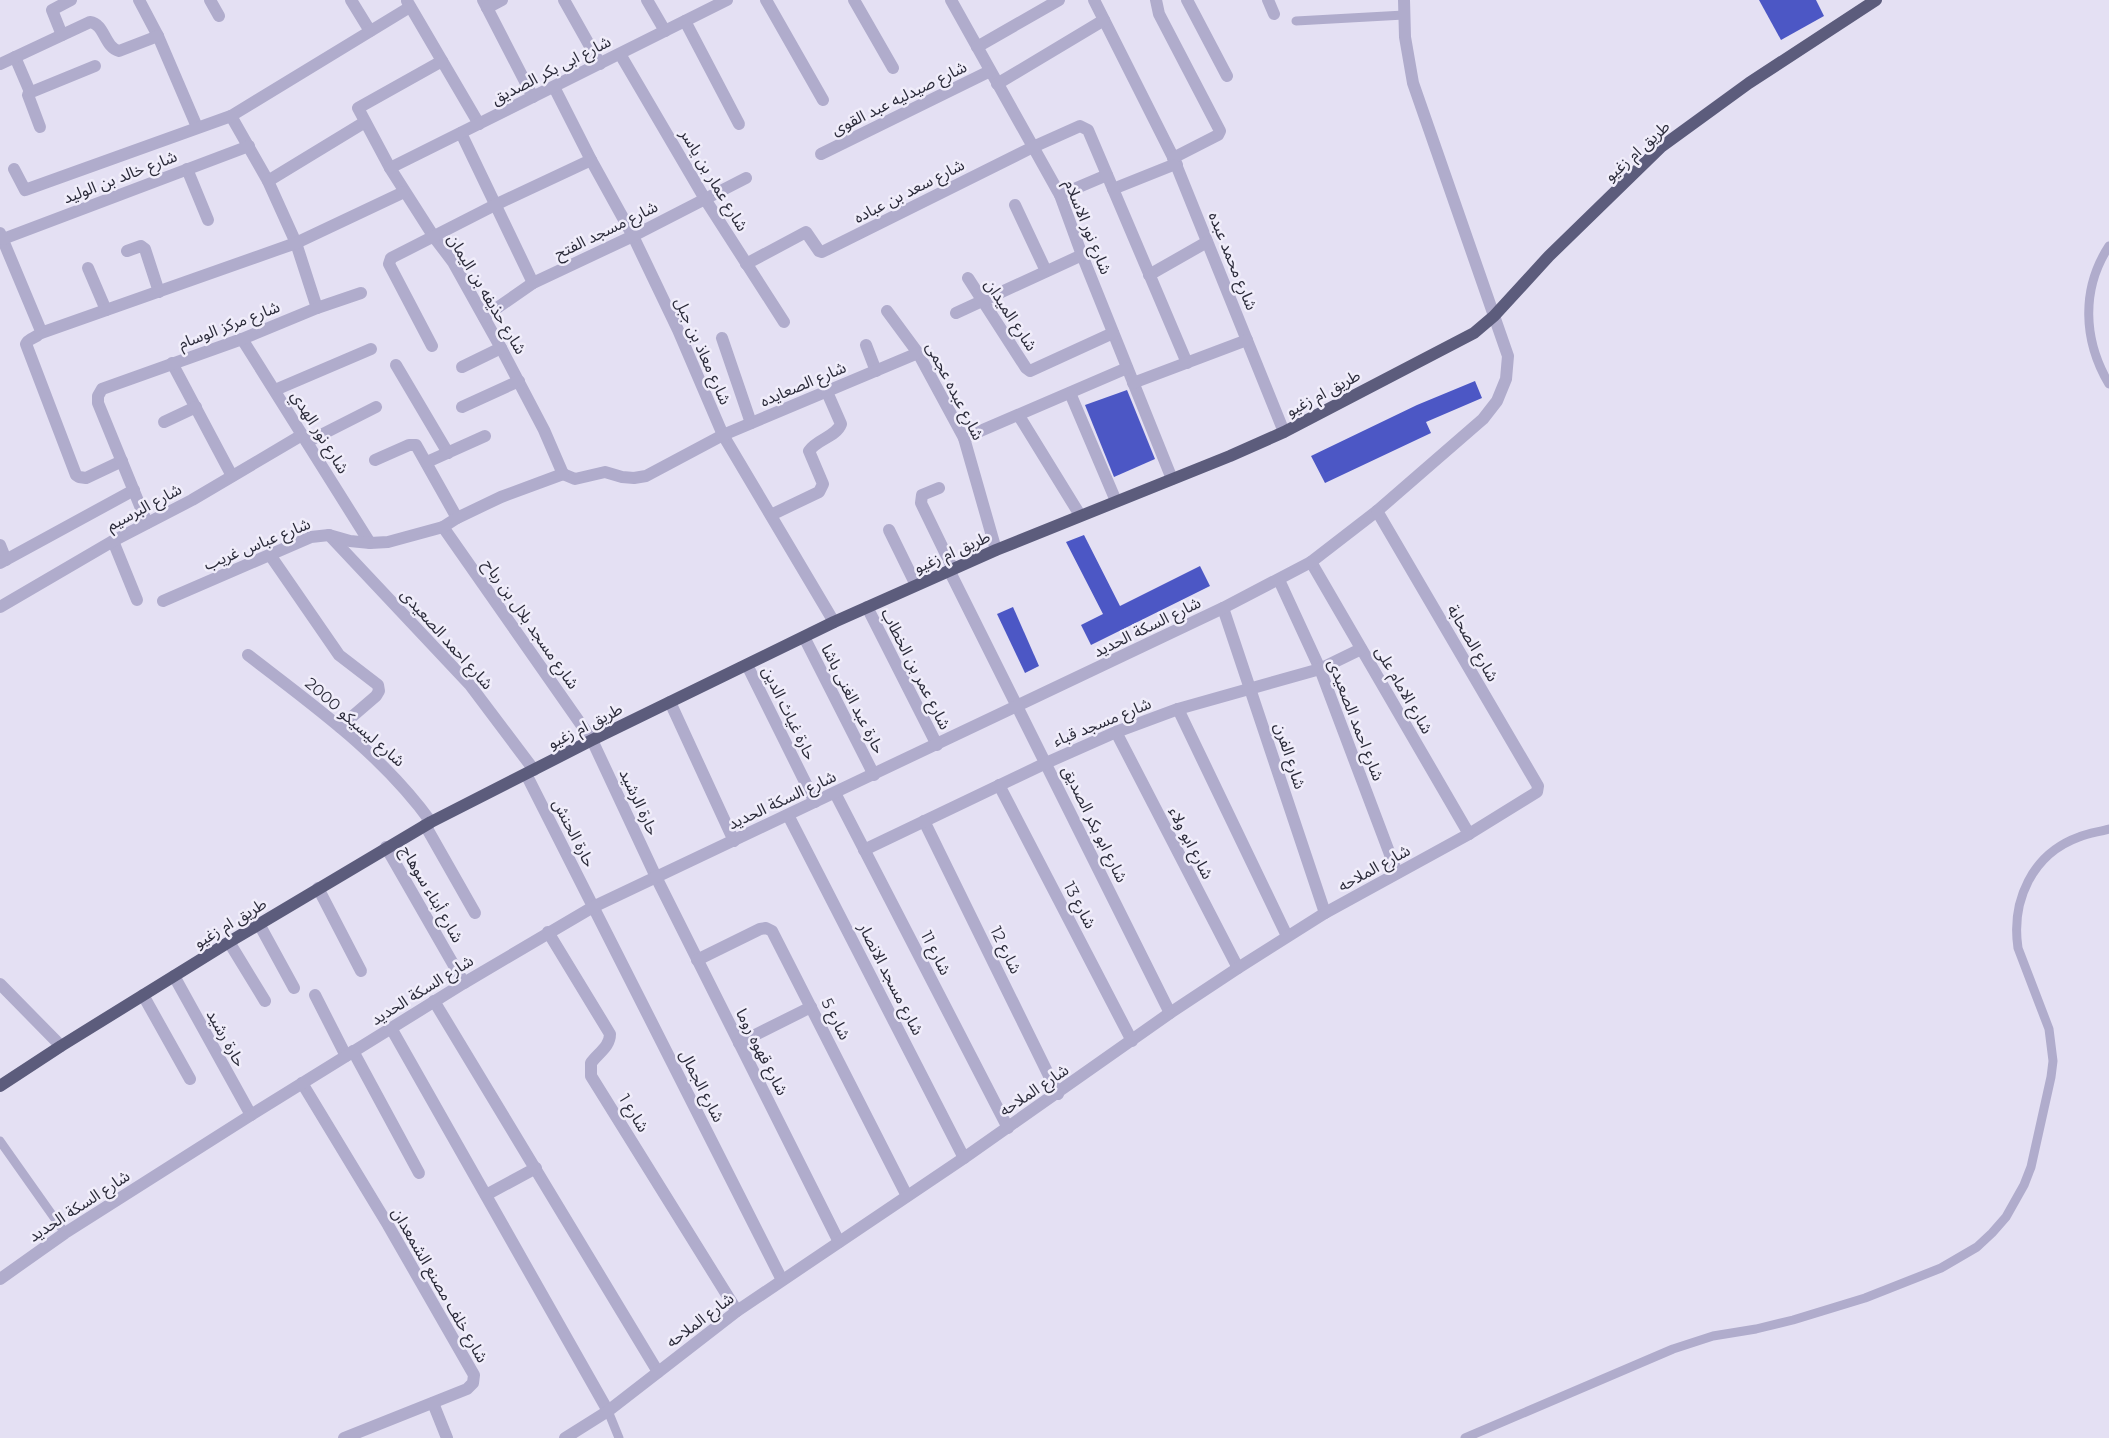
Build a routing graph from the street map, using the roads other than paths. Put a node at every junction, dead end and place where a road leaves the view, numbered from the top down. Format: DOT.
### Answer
graph roads {
  1 [pos="139,0"];
  2 [pos="210,0"];
  3 [pos="351,0"];
  4 [pos="502,0"];
  5 [pos="564,0"];
  6 [pos="647,0"];
  7 [pos="766,0"];
  8 [pos="854,0"];
  9 [pos="950,0"];
  10 [pos="1059,0"];
  11 [pos="1094,0"];
  12 [pos="1156,0"];
  13 [pos="1187,0"];
  14 [pos="1268,0"];
  15 [pos="1404,0"];
  16 [pos="1876,0"];
  17 [pos="723,1"];
  18 [pos="62,2"];
  19 [pos="408,4"];
  20 [pos="485,4"];
  21 [pos="1274,14"];
  22 [pos="1404,14"];
  23 [pos="219,16"];
  24 [pos="1104,20"];
  25 [pos="685,21"];
  26 [pos="1296,21"];
  27 [pos="665,31"];
  28 [pos="370,32"];
  29 [pos="62,35"];
  30 [pos="158,36"];
  31 [pos="977,47"];
  32 [pos="620,54"];
  33 [pos="15,57"];
  34 [pos="442,61"];
  35 [pos="0,64"];
  36 [pos="600,64"];
  37 [pos="95,66"];
  38 [pos="892,68"];
  39 [pos="990,71"];
  40 [pos="1227,76"];
  41 [pos="997,84"];
  42 [pos="554,87"];
  43 [pos="30,92"];
  44 [pos="533,97"];
  45 [pos="823,100"];
  46 [pos="231,116"];
  47 [pos="364,122"];
  48 [pos="479,124"];
  49 [pos="739,124"];
  50 [pos="40,127"];
  51 [pos="197,127"];
  52 [pos="461,133"];
  53 [pos="249,146"];
  54 [pos="1033,147"];
  55 [pos="821,154"];
  56 [pos="591,160"];
  57 [pos="1175,162"];
  58 [pos="390,168"];
  59 [pos="14,169"];
  60 [pos="187,169"];
  61 [pos="1107,175"];
  62 [pos="746,178"];
  63 [pos="268,182"];
  64 [pos="1113,188"];
  65 [pos="404,192"];
  66 [pos="1060,195"];
  67 [pos="705,200"];
  68 [pos="495,205"];
  69 [pos="1016,205"];
  70 [pos="208,220"];
  71 [pos="1,236"];
  72 [pos="633,236"];
  73 [pos="434,237"];
  74 [pos="1207,242"];
  75 [pos="296,243"];
  76 [pos="2109,246"];
  77 [pos="127,251"];
  78 [pos="1082,254"];
  79 [pos="746,264"];
  80 [pos="88,268"];
  81 [pos="1046,271"];
  82 [pos="1150,275"];
  83 [pos="968,278"];
  84 [pos="533,283"];
  85 [pos="159,292"];
  86 [pos="360,293"];
  87 [pos="982,300"];
  88 [pos="317,308"];
  89 [pos="106,310"];
  90 [pos="888,311"];
  91 [pos="956,312"];
  92 [pos="1494,316"];
  93 [pos="484,317"];
  94 [pos="784,322"];
  95 [pos="41,333"];
  96 [pos="1113,333"];
  97 [pos="722,338"];
  98 [pos="242,339"];
  99 [pos="1247,340"];
  100 [pos="866,344"];
  101 [pos="432,346"];
  102 [pos="501,348"];
  103 [pos="371,349"];
  104 [pos="918,353"];
  105 [pos="172,363"];
  106 [pos="1187,363"];
  107 [pos="396,364"];
  108 [pos="462,367"];
  109 [pos="1127,368"];
  110 [pos="876,371"];
  111 [pos="519,381"];
  112 [pos="1134,383"];
  113 [pos="2109,384"];
  114 [pos="274,390"];
  115 [pos="827,392"];
  116 [pos="1070,393"];
  117 [pos="196,407"];
  118 [pos="376,407"];
  119 [pos="462,407"];
  120 [pos="1019,416"];
  121 [pos="164,422"];
  122 [pos="751,423"];
  123 [pos="1284,432"];
  124 [pos="723,435"];
  125 [pos="486,436"];
  126 [pos="305,438"];
  127 [pos="964,438"];
  128 [pos="448,453"];
  129 [pos="375,460"];
  130 [pos="122,461"];
  131 [pos="426,462"];
  132 [pos="562,474"];
  133 [pos="232,476"];
  134 [pos="1172,479"];
  135 [pos="939,488"];
  136 [pos="134,490"];
  137 [pos="1116,501"];
  138 [pos="1377,512"];
  139 [pos="771,515"];
  140 [pos="1080,515"];
  141 [pos="457,518"];
  142 [pos="147,523"];
  143 [pos="443,528"];
  144 [pos="889,530"];
  145 [pos="329,535"];
  146 [pos="113,541"];
  147 [pos="370,543"];
  148 [pos="0,545"];
  149 [pos="996,550"];
  150 [pos="270,555"];
  151 [pos="3,562"];
  152 [pos="1311,562"];
  153 [pos="951,570"];
  154 [pos="1279,580"];
  155 [pos="916,585"];
  156 [pos="137,600"];
  157 [pos="163,601"];
  158 [pos="0,607"];
  159 [pos="867,607"];
  160 [pos="1223,608"];
  161 [pos="834,622"];
  162 [pos="804,637"];
  163 [pos="1361,649"];
  164 [pos="248,654"];
  165 [pos="747,665"];
  166 [pos="1320,669"];
  167 [pos="1250,689"];
  168 [pos="670,702"];
  169 [pos="1018,707"];
  170 [pos="1178,709"];
  171 [pos="340,727"];
  172 [pos="1116,732"];
  173 [pos="592,740"];
  174 [pos="936,745"];
  175 [pos="1046,762"];
  176 [pos="530,772"];
  177 [pos="874,775"];
  178 [pos="999,785"];
  179 [pos="1537,792"];
  180 [pos="835,793"];
  181 [pos="815,802"];
  182 [pos="788,815"];
  183 [pos="924,821"];
  184 [pos="428,824"];
  185 [pos="2109,830"];
  186 [pos="1469,834"];
  187 [pos="734,841"];
  188 [pos="386,847"];
  189 [pos="864,850"];
  190 [pos="1397,873"];
  191 [pos="656,877"];
  192 [pos="318,888"];
  193 [pos="593,907"];
  194 [pos="475,913"];
  195 [pos="1325,913"];
  196 [pos="259,924"];
  197 [pos="548,932"];
  198 [pos="1287,936"];
  199 [pos="229,942"];
  200 [pos="697,960"];
  201 [pos="1238,968"];
  202 [pos="361,971"];
  203 [pos="174,976"];
  204 [pos="464,983"];
  205 [pos="0,984"];
  206 [pos="294,988"];
  207 [pos="143,995"];
  208 [pos="315,996"];
  209 [pos="265,1001"];
  210 [pos="434,1001"];
  211 [pos="812,1007"];
  212 [pos="1170,1013"];
  213 [pos="391,1028"];
  214 [pos="1132,1041"];
  215 [pos="739,1043"];
  216 [pos="61,1046"];
  217 [pos="349,1054"];
  218 [pos="190,1078"];
  219 [pos="302,1083"];
  220 [pos="0,1086"];
  221 [pos="1058,1094"];
  222 [pos="251,1115"];
  223 [pos="1008,1128"];
  224 [pos="0,1141"];
  225 [pos="964,1158"];
  226 [pos="536,1168"];
  227 [pos="420,1173"];
  228 [pos="486,1195"];
  229 [pos="907,1196"];
  230 [pos="65,1233"];
  231 [pos="838,1242"];
  232 [pos="0,1279"];
  233 [pos="782,1280"];
  234 [pos="736,1311"];
  235 [pos="658,1372"];
  236 [pos="433,1403"];
  237 [pos="608,1411"];
  238 [pos="358,1436"];
  239 [pos="344,1438"];
  240 [pos="447,1438"];
  241 [pos="565,1438"];
  242 [pos="619,1438"];
  243 [pos="1465,1438"];
  1 -- 30 [label="street"];
  2 -- 23 [label="street"];
  3 -- 28 [label="street"];
  4 -- 20 [label="street"];
  5 -- 36 [label="street"];
  6 -- 27 [label="street"];
  7 -- 45 [label="street"];
  8 -- 38 [label="street"];
  9 -- 31 [label="street, شارع نور الاسلام"];
  10 -- 31 [label="street"];
  11 -- 24 [label="street, شارع محمد عبده"];
  12 -- 57 [label="street"];
  13 -- 40 [label="street"];
  14 -- 21 [label="street"];
  15 -- 22 [label="street, شارع السكة الحديد"];
  16 -- 92 [label="main road, طريق ام زغيو"];
  17 -- 25 [label="street, شارع ابى بكر الصديق"];
  18 -- 29 [label="street"];
  19 -- 28 [label="street"];
  19 -- 34 [label="street"];
  20 -- 44 [label="street"];
  22 -- 26 [label="lane"];
  22 -- 92 [label="street, شارع السكة الحديد"];
  24 -- 41 [label="street"];
  24 -- 57 [label="street, شارع محمد عبده"];
  25 -- 27 [label="street, شارع ابى بكر الصديق"];
  25 -- 49 [label="street"];
  27 -- 32 [label="street, شارع ابى بكر الصديق"];
  28 -- 46 [label="street"];
  29 -- 30 [label="street"];
  29 -- 33 [label="street"];
  30 -- 51 [label="street"];
  31 -- 39 [label="street, شارع نور الاسلام"];
  32 -- 36 [label="street, شارع ابى بكر الصديق"];
  32 -- 67 [label="street, شارع عمار بن ياسر"];
  33 -- 35 [label="street"];
  33 -- 43 [label="street"];
  34 -- 47 [label="street, شارع حذيفه بن اليمان"];
  34 -- 48 [label="street"];
  36 -- 42 [label="street, شارع ابى بكر الصديق"];
  37 -- 43 [label="street"];
  39 -- 41 [label="street, شارع نور الاسلام"];
  39 -- 55 [label="street, شارع صيدليه عبد القوى"];
  41 -- 54 [label="street, شارع نور الاسلام"];
  42 -- 44 [label="street, شارع ابى بكر الصديق"];
  42 -- 56 [label="street, شارع معاذ بن جبل"];
  43 -- 50 [label="street"];
  44 -- 48 [label="street, شارع ابى بكر الصديق"];
  46 -- 51 [label="street"];
  46 -- 53 [label="street"];
  47 -- 58 [label="street, شارع حذيفه بن اليمان"];
  47 -- 63 [label="street"];
  48 -- 52 [label="street, شارع ابى بكر الصديق"];
  51 -- 59 [label="street"];
  52 -- 58 [label="street, شارع ابى بكر الصديق"];
  52 -- 68 [label="street"];
  53 -- 60 [label="street, شارع خالد بن الوليد"];
  53 -- 63 [label="street"];
  54 -- 61 [label="street"];
  54 -- 66 [label="street, شارع نور الاسلام"];
  54 -- 79 [label="street, شارع سعد بن عباده"];
  56 -- 68 [label="street"];
  56 -- 72 [label="street, شارع معاذ بن جبل"];
  57 -- 64 [label="street"];
  57 -- 74 [label="street, شارع محمد عبده"];
  58 -- 65 [label="street, شارع حذيفه بن اليمان"];
  60 -- 70 [label="street"];
  60 -- 71 [label="street, شارع خالد بن الوليد"];
  61 -- 64 [label="street"];
  61 -- 66 [label="street"];
  62 -- 67 [label="street, شارع مسجد الفتح"];
  63 -- 75 [label="street"];
  64 -- 82 [label="street"];
  65 -- 73 [label="street, شارع حذيفه بن اليمان"];
  65 -- 75 [label="street"];
  66 -- 78 [label="street, شارع نور الاسلام"];
  67 -- 72 [label="street, شارع مسجد الفتح"];
  67 -- 79 [label="street, شارع عمار بن ياسر"];
  68 -- 73 [label="street"];
  68 -- 84 [label="street"];
  69 -- 81 [label="street"];
  71 -- 95 [label="street"];
  72 -- 84 [label="street, شارع مسجد الفتح"];
  72 -- 124 [label="street, شارع معاذ بن جبل"];
  73 -- 93 [label="street, شارع حذيفه بن اليمان"];
  73 -- 101 [label="street"];
  74 -- 82 [label="street"];
  74 -- 99 [label="street, شارع محمد عبده"];
  75 -- 85 [label="street"];
  75 -- 88 [label="street"];
  76 -- 113 [label="lane"];
  77 -- 85 [label="street"];
  78 -- 81 [label="street"];
  78 -- 96 [label="street, شارع نور الاسلام"];
  79 -- 94 [label="street, شارع عمار بن ياسر"];
  80 -- 89 [label="street"];
  81 -- 87 [label="street"];
  82 -- 106 [label="street"];
  83 -- 87 [label="street, شارع الميدان"];
  84 -- 93 [label="street, شارع مسجد الفتح"];
  85 -- 89 [label="street"];
  86 -- 88 [label="street, شارع مركز الوسام"];
  87 -- 91 [label="street"];
  87 -- 96 [label="street, شارع الميدان"];
  88 -- 98 [label="street, شارع مركز الوسام"];
  89 -- 95 [label="street"];
  90 -- 104 [label="street, شارع عبده عجمى"];
  92 -- 123 [label="main road, طريق ام زغيو"];
  92 -- 138 [label="street, شارع السكة الحديد"];
  93 -- 102 [label="street, شارع حذيفه بن اليمان"];
  95 -- 130 [label="street"];
  96 -- 109 [label="street, شارع نور الاسلام"];
  97 -- 122 [label="street"];
  98 -- 105 [label="street, شارع مركز الوسام"];
  98 -- 114 [label="street, شارع نور الهدي"];
  99 -- 106 [label="street"];
  99 -- 123 [label="street, شارع محمد عبده"];
  100 -- 110 [label="street"];
  102 -- 108 [label="street"];
  102 -- 111 [label="street, شارع حذيفه بن اليمان"];
  103 -- 114 [label="street"];
  104 -- 110 [label="street, شارع الصعايده"];
  104 -- 127 [label="street, شارع عبده عجمى"];
  105 -- 117 [label="street"];
  105 -- 130 [label="street, شارع مركز الوسام"];
  106 -- 112 [label="street"];
  107 -- 128 [label="street"];
  109 -- 112 [label="street, شارع نور الاسلام"];
  109 -- 116 [label="street"];
  110 -- 115 [label="street, شارع الصعايده"];
  111 -- 119 [label="street"];
  111 -- 132 [label="street, شارع حذيفه بن اليمان"];
  112 -- 134 [label="street, شارع نور الاسلام"];
  114 -- 126 [label="street, شارع نور الهدي"];
  115 -- 122 [label="street, شارع الصعايده"];
  115 -- 139 [label="street"];
  116 -- 120 [label="street"];
  116 -- 137 [label="street"];
  117 -- 121 [label="street"];
  117 -- 133 [label="street"];
  118 -- 126 [label="street, شارع البرسيم"];
  120 -- 127 [label="street"];
  120 -- 140 [label="street"];
  122 -- 124 [label="street, شارع الصعايده"];
  123 -- 134 [label="main road, طريق ام زغيو"];
  124 -- 132 [label="street, شارع الصعايده"];
  124 -- 139 [label="street, شارع معاذ بن جبل"];
  125 -- 128 [label="street"];
  126 -- 133 [label="street, شارع البرسيم"];
  126 -- 147 [label="street, شارع نور الهدي"];
  127 -- 149 [label="street, شارع عبده عجمى"];
  128 -- 131 [label="street"];
  129 -- 131 [label="street"];
  130 -- 136 [label="street"];
  131 -- 141 [label="street"];
  132 -- 141 [label="street, شارع عباس غريب"];
  133 -- 142 [label="street, شارع البرسيم"];
  134 -- 137 [label="main road, طريق ام زغيو"];
  135 -- 153 [label="street, شارع ابو بكر الصديق"];
  136 -- 142 [label="street"];
  136 -- 151 [label="street"];
  137 -- 140 [label="main road, طريق ام زغيو"];
  138 -- 152 [label="street, شارع السكة الحديد"];
  138 -- 179 [label="street, شارع الصحابة"];
  139 -- 161 [label="street, شارع معاذ بن جبل"];
  140 -- 149 [label="main road, طريق ام زغيو"];
  141 -- 143 [label="street, شارع عباس غريب"];
  142 -- 146 [label="street, شارع البرسيم"];
  143 -- 147 [label="street, شارع عباس غريب"];
  143 -- 173 [label="street, شارع مسجد بلال بن رباح"];
  144 -- 155 [label="street"];
  145 -- 147 [label="street, شارع عباس غريب"];
  145 -- 150 [label="street, شارع عباس غريب"];
  145 -- 176 [label="street, شارع احمد الصعيدى"];
  146 -- 156 [label="street"];
  146 -- 158 [label="street, شارع البرسيم"];
  148 -- 151 [label="street"];
  149 -- 153 [label="main road, طريق ام زغيو"];
  150 -- 157 [label="street, شارع عباس غريب"];
  150 -- 171 [label="street"];
  152 -- 154 [label="street, شارع السكة الحديد"];
  152 -- 163 [label="street, شارع الامام على"];
  153 -- 155 [label="main road, طريق ام زغيو"];
  153 -- 169 [label="street, شارع ابو بكر الصديق"];
  154 -- 160 [label="street, شارع السكة الحديد"];
  154 -- 166 [label="street, شارع احمد الصعيدى"];
  155 -- 159 [label="main road, طريق ام زغيو"];
  159 -- 161 [label="main road, طريق ام زغيو"];
  159 -- 174 [label="street, شارع عمر بن الخطاب"];
  160 -- 167 [label="street, شارع الفرن"];
  160 -- 169 [label="street, شارع السكة الحديد"];
  161 -- 162 [label="main road, طريق ام زغيو"];
  162 -- 165 [label="main road, طريق ام زغيو"];
  162 -- 177 [label="street, حارة عبد الغنى باشا"];
  163 -- 166 [label="street, شارع مسجد قباء"];
  163 -- 186 [label="street, شارع الامام على"];
  164 -- 171 [label="street, شارع ليسيكو 2000"];
  165 -- 168 [label="main road, طريق ام زغيو"];
  165 -- 181 [label="street, حارة غياث الدين"];
  166 -- 167 [label="street, شارع مسجد قباء"];
  166 -- 190 [label="street, شارع احمد الصعيدى"];
  167 -- 170 [label="street, شارع مسجد قباء"];
  167 -- 195 [label="street, شارع الفرن"];
  168 -- 173 [label="main road, طريق ام زغيو"];
  168 -- 187 [label="street"];
  169 -- 174 [label="street, شارع السكة الحديد"];
  169 -- 175 [label="street, شارع ابو بكر الصديق"];
  170 -- 172 [label="street, شارع مسجد قباء"];
  170 -- 198 [label="street"];
  171 -- 184 [label="street, شارع ليسيكو 2000"];
  172 -- 175 [label="street, شارع مسجد قباء"];
  172 -- 201 [label="street, شارع ابو ولاء"];
  173 -- 176 [label="main road, طريق ام زغيو"];
  173 -- 191 [label="street, حارة الرشيد"];
  174 -- 177 [label="street, شارع السكة الحديد"];
  175 -- 178 [label="street, شارع مسجد قباء"];
  175 -- 212 [label="street, شارع ابو بكر الصديق"];
  176 -- 184 [label="main road, طريق ام زغيو"];
  176 -- 193 [label="street, حارة الحنش"];
  177 -- 180 [label="street, شارع السكة الحديد"];
  178 -- 183 [label="street, شارع مسجد قباء"];
  178 -- 214 [label="street, شارع 13"];
  179 -- 186 [label="street, شارع الملاحه"];
  180 -- 181 [label="street, شارع السكة الحديد"];
  180 -- 189 [label="street, شارع 11"];
  181 -- 182 [label="street, شارع السكة الحديد"];
  182 -- 187 [label="street, شارع السكة الحديد"];
  182 -- 225 [label="street, شارع مسجد الانصار"];
  183 -- 189 [label="street, شارع مسجد قباء"];
  183 -- 221 [label="street, شارع 12"];
  184 -- 188 [label="main road, طريق ام زغيو"];
  184 -- 194 [label="street, شارع ليسيكو 2000"];
  185 -- 243 [label="lane"];
  186 -- 190 [label="street, شارع الملاحه"];
  187 -- 191 [label="street, شارع السكة الحديد"];
  188 -- 192 [label="main road, طريق ام زغيو"];
  188 -- 204 [label="street, شارع أبناء سوهاج"];
  189 -- 223 [label="street, شارع 11"];
  190 -- 195 [label="street, شارع الملاحه"];
  191 -- 193 [label="street, شارع السكة الحديد"];
  191 -- 200 [label="street, شارع قهوه روما"];
  192 -- 196 [label="main road, طريق ام زغيو"];
  192 -- 202 [label="street"];
  193 -- 197 [label="street, شارع السكة الحديد"];
  193 -- 233 [label="street, شارع الجمال"];
  195 -- 198 [label="street, شارع الملاحه"];
  196 -- 199 [label="main road, طريق ام زغيو"];
  196 -- 206 [label="street"];
  197 -- 204 [label="street, شارع السكة الحديد"];
  197 -- 234 [label="street, شارع 1"];
  198 -- 201 [label="street, شارع الملاحه"];
  199 -- 203 [label="main road, طريق ام زغيو"];
  199 -- 209 [label="street"];
  200 -- 211 [label="street, شارع 5"];
  200 -- 215 [label="street, شارع قهوه روما"];
  201 -- 212 [label="street, شارع الملاحه"];
  203 -- 207 [label="main road, طريق ام زغيو"];
  203 -- 222 [label="street, حارة رشيد"];
  204 -- 210 [label="street, شارع السكة الحديد"];
  205 -- 216 [label="street"];
  207 -- 216 [label="main road, طريق ام زغيو"];
  207 -- 218 [label="street"];
  208 -- 217 [label="street"];
  210 -- 213 [label="street, شارع السكة الحديد"];
  210 -- 226 [label="street"];
  211 -- 215 [label="street"];
  211 -- 229 [label="street, شارع 5"];
  212 -- 214 [label="street, شارع الملاحه"];
  213 -- 217 [label="street, شارع السكة الحديد"];
  213 -- 228 [label="street"];
  214 -- 221 [label="street, شارع الملاحه"];
  215 -- 231 [label="street, شارع قهوه روما"];
  216 -- 220 [label="main road, طريق ام زغيو"];
  217 -- 219 [label="street, شارع السكة الحديد"];
  217 -- 227 [label="street"];
  219 -- 222 [label="street, شارع السكة الحديد"];
  219 -- 236 [label="street, شارع خلف مصنع الشمعدان"];
  221 -- 223 [label="street, شارع الملاحه"];
  222 -- 230 [label="street, شارع السكة الحديد"];
  223 -- 225 [label="street, شارع الملاحه"];
  224 -- 230 [label="lane"];
  225 -- 229 [label="street, شارع الملاحه"];
  226 -- 228 [label="street"];
  226 -- 235 [label="street"];
  228 -- 237 [label="street"];
  229 -- 231 [label="street, شارع الملاحه"];
  230 -- 232 [label="street, شارع السكة الحديد"];
  231 -- 233 [label="street, شارع الملاحه"];
  233 -- 234 [label="street, شارع الملاحه"];
  234 -- 235 [label="street, شارع الملاحه"];
  235 -- 237 [label="street, شارع الملاحه"];
  236 -- 238 [label="street, شارع خلف مصنع الشمعدان"];
  236 -- 240 [label="street"];
  237 -- 241 [label="street, شارع الملاحه"];
  237 -- 242 [label="lane"];
  238 -- 239 [label="street, شارع خلف مصنع الشمعدان"];
}
